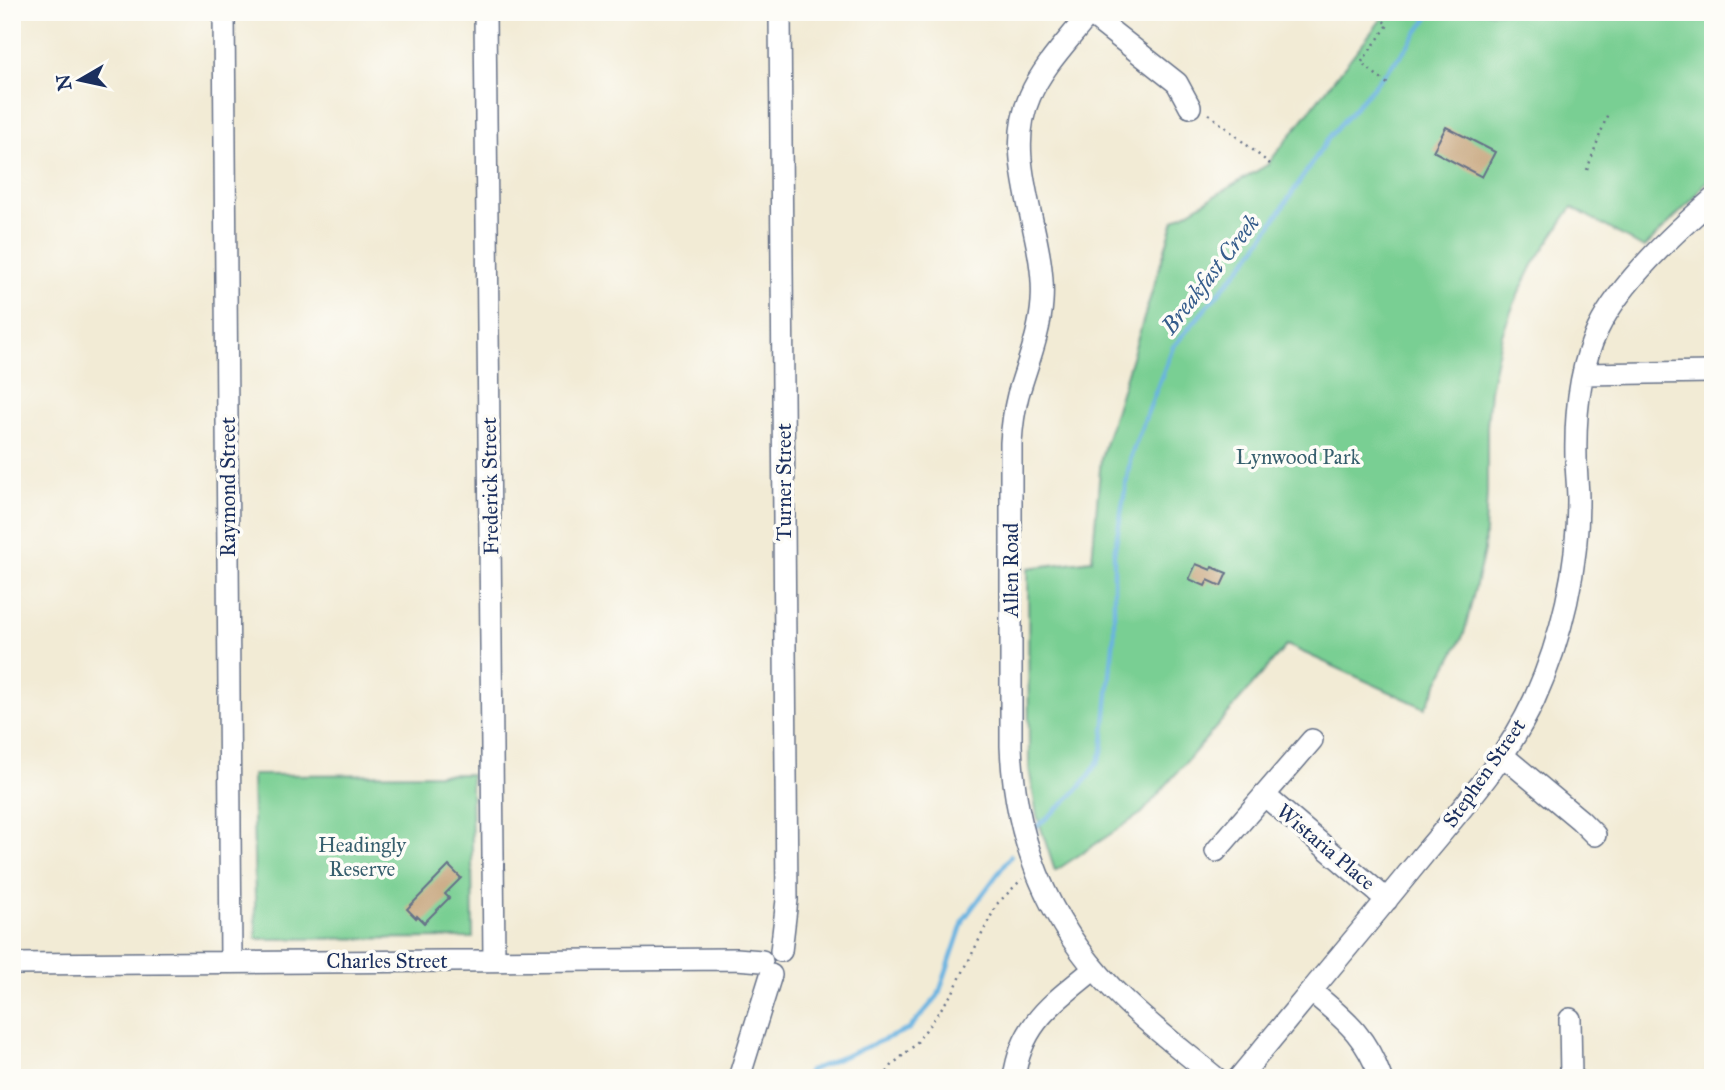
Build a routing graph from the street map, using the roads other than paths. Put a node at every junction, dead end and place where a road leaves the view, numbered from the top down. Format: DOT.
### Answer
graph roads {
  1 [pos="224,12"];
  2 [pos="485,12"];
  3 [pos="780,12"];
  4 [pos="1088,13"];
  5 [pos="1200,111"];
  6 [pos="1713,199"];
  7 [pos="1713,372"];
  8 [pos="1583,374"];
  9 [pos="1312,740"];
  10 [pos="1502,755"];
  11 [pos="1264,795"];
  12 [pos="1595,835"];
  13 [pos="1216,851"];
  14 [pos="1387,900"];
  15 [pos="494,960"];
  16 [pos="231,962"];
  17 [pos="12,964"];
  18 [pos="767,968"];
  19 [pos="1094,970"];
  20 [pos="1311,991"];
  21 [pos="1570,1019"];
  22 [pos="739,1078"];
  23 [pos="1014,1078"];
  24 [pos="1216,1078"];
  25 [pos="1239,1078"];
  26 [pos="1381,1078"];
  27 [pos="1571,1078"];
  1 -- 16 [label="street, Raymond Street"];
  2 -- 15 [label="street, Frederick Street"];
  3 -- 18 [label="street, Turner Street"];
  4 -- 5 [label="street"];
  4 -- 19 [label="street, Allen Road"];
  6 -- 8 [label="street, Stephen Street"];
  7 -- 8 [label="street"];
  8 -- 10 [label="street, Stephen Street"];
  9 -- 11 [label="street, Wistaria Place"];
  10 -- 12 [label="street"];
  10 -- 14 [label="street, Stephen Street"];
  11 -- 13 [label="street, Wistaria Place"];
  11 -- 14 [label="street, Wistaria Place"];
  14 -- 20 [label="street, Stephen Street"];
  15 -- 16 [label="street, Charles Street"];
  15 -- 18 [label="street, Charles Street"];
  16 -- 17 [label="street, Charles Street"];
  18 -- 22 [label="street"];
  19 -- 23 [label="street"];
  19 -- 24 [label="street, Allen Road"];
  20 -- 25 [label="street, Stephen Street"];
  20 -- 26 [label="street"];
  21 -- 27 [label="street"];
}
